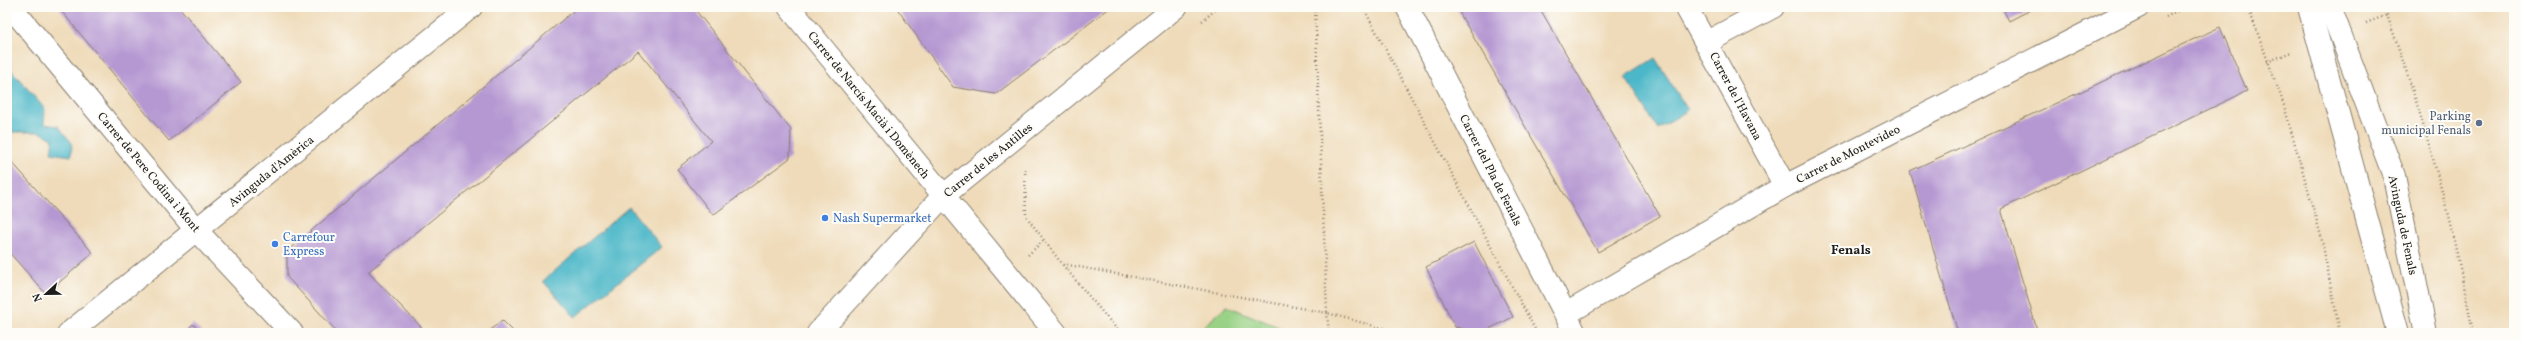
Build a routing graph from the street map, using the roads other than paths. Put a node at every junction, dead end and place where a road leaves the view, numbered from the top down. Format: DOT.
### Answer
graph roads {
  1 [pos="11,7"];
  2 [pos="471,7"];
  3 [pos="789,7"];
  4 [pos="1176,7"];
  5 [pos="1407,7"];
  6 [pos="1686,7"];
  7 [pos="1773,7"];
  8 [pos="2138,7"];
  9 [pos="2309,7"];
  10 [pos="2330,7"];
  11 [pos="1707,42"];
  12 [pos="1785,186"];
  13 [pos="943,196"];
  14 [pos="197,231"];
  15 [pos="1570,324"];
  16 [pos="69,333"];
  17 [pos="292,333"];
  18 [pos="818,333"];
  19 [pos="1056,333"];
  20 [pos="2398,333"];
  21 [pos="2426,333"];
  1 -- 14 [label="street, Carrer de Pere Codina i Mont"];
  2 -- 14 [label="street, Avinguda d'Amèrica"];
  3 -- 13 [label="street, Carrer de Narcís Macià i Domènech"];
  4 -- 13 [label="street, Carrer de les Antilles"];
  5 -- 15 [label="street, Carrer del Pla de Fenals"];
  6 -- 11 [label="street, Carrer de l'Havana"];
  7 -- 11 [label="street"];
  8 -- 12 [label="street, Carrer de Montevideo"];
  9 -- 20 [label="street"];
  10 -- 21 [label="street, Avinguda de Fenals"];
  11 -- 12 [label="street, Carrer de l'Havana"];
  12 -- 15 [label="street, Carrer de Montevideo"];
  13 -- 18 [label="street, Carrer de les Antilles"];
  13 -- 19 [label="street, Carrer de Narcís Macià i Domènech"];
  14 -- 16 [label="street, Avinguda d'Amèrica"];
  14 -- 17 [label="street, Carrer de Pere Codina i Mont"];
}
